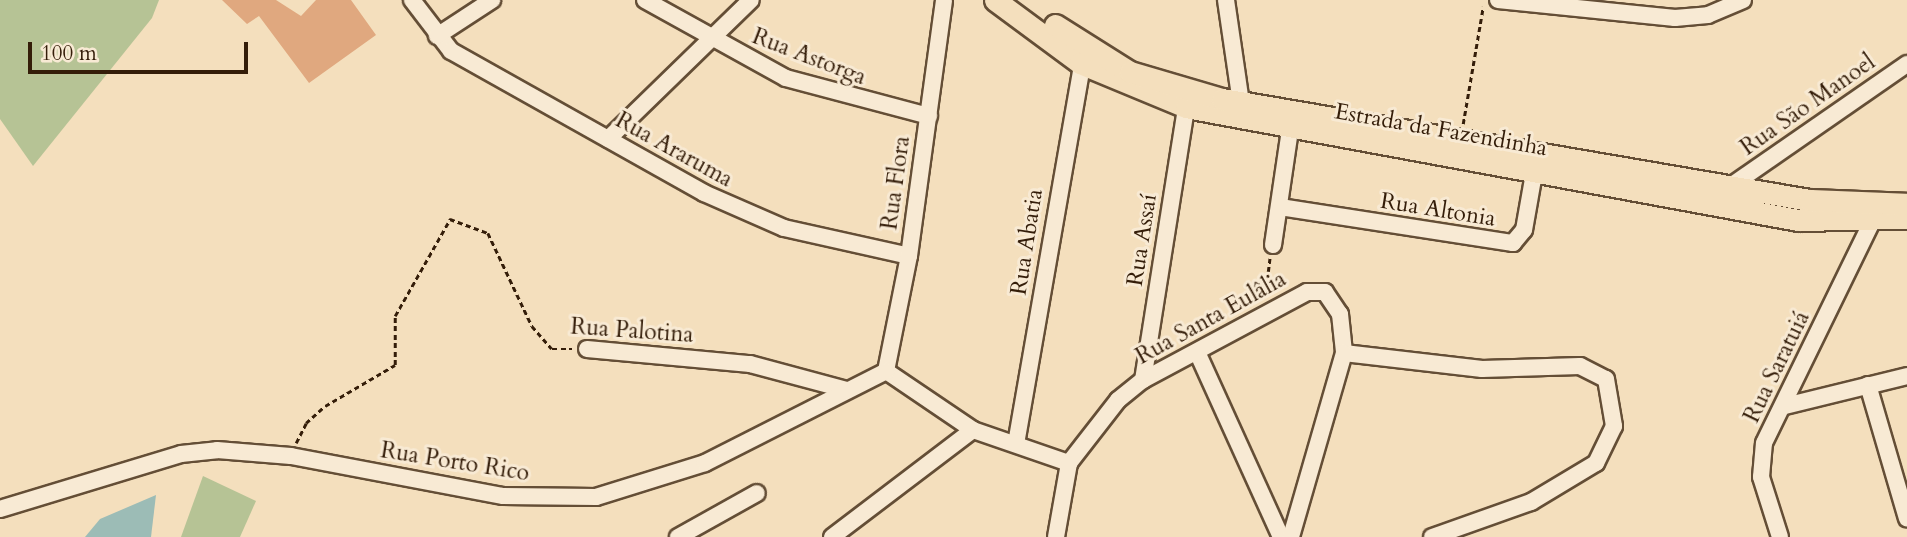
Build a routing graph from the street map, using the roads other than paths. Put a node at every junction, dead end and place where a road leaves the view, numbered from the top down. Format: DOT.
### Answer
graph roads {
  1 [pos="412,0"];
  2 [pos="492,0"];
  3 [pos="645,0"];
  4 [pos="751,0"];
  5 [pos="944,0"];
  6 [pos="995,0"];
  7 [pos="1023,0"];
  8 [pos="1226,0"];
  9 [pos="1498,0"];
  10 [pos="1743,0"];
  11 [pos="437,36"];
  12 [pos="708,39"];
  13 [pos="1083,56"];
  14 [pos="1907,64"];
  15 [pos="1241,103"];
  16 [pos="1186,107"];
  17 [pos="929,116"];
  18 [pos="1290,130"];
  19 [pos="608,139"];
  20 [pos="1534,173"];
  21 [pos="1735,183"];
  22 [pos="1907,204"];
  23 [pos="1280,207"];
  24 [pos="1907,218"];
  25 [pos="1871,224"];
  26 [pos="1273,245"];
  27 [pos="909,256"];
  28 [pos="587,349"];
  29 [pos="1344,353"];
  30 [pos="1198,354"];
  31 [pos="886,371"];
  32 [pos="1907,376"];
  33 [pos="1143,380"];
  34 [pos="1868,385"];
  35 [pos="847,390"];
  36 [pos="1785,406"];
  37 [pos="973,430"];
  38 [pos="1016,444"];
  39 [pos="1069,463"];
  40 [pos="757,493"];
  41 [pos="0,509"];
  42 [pos="1907,518"];
  43 [pos="1485,522"];
  44 [pos="678,537"];
  45 [pos="832,537"];
  46 [pos="1056,537"];
  47 [pos="1281,537"];
  48 [pos="1291,537"];
  49 [pos="1432,537"];
  50 [pos="1493,537"];
  51 [pos="1780,537"];
  1 -- 11 [label="street, Rua Araruma"];
  2 -- 11 [label="street"];
  3 -- 12 [label="street, Rua Astorga"];
  4 -- 12 [label="street"];
  5 -- 17 [label="street, Rua Flora"];
  6 -- 13 [label="main road, Estrada da Fazendinha"];
  7 -- 13 [label="main road, Estrada da Fazendinha"];
  8 -- 15 [label="street"];
  9 -- 10 [label="street"];
  11 -- 19 [label="street, Rua Araruma"];
  12 -- 17 [label="street, Rua Astorga"];
  12 -- 19 [label="street"];
  13 -- 15 [label="main road, Estrada da Fazendinha"];
  13 -- 16 [label="main road, Estrada da Fazendinha"];
  13 -- 38 [label="street, Rua Abatia"];
  14 -- 21 [label="street, Rua São Manoel"];
  15 -- 21 [label="main road, Estrada da Fazendinha"];
  16 -- 18 [label="main road, Estrada da Fazendinha"];
  16 -- 33 [label="street, Rua Assaí"];
  17 -- 27 [label="street, Rua Flora"];
  18 -- 20 [label="main road, Estrada da Fazendinha"];
  18 -- 23 [label="street"];
  19 -- 27 [label="street, Rua Araruma"];
  20 -- 23 [label="street, Rua Altonia"];
  20 -- 25 [label="main road, Estrada da Fazendinha"];
  21 -- 22 [label="main road, Estrada da Fazendinha"];
  23 -- 26 [label="street"];
  24 -- 25 [label="main road, Estrada da Fazendinha"];
  25 -- 36 [label="street, Rua Saratuiá"];
  27 -- 31 [label="street, Rua Flora"];
  28 -- 35 [label="street, Rua Palotina"];
  29 -- 30 [label="street, Rua Santa Eulâlia"];
  29 -- 43 [label="street"];
  29 -- 48 [label="street, Rua Santa Eulâlia"];
  30 -- 33 [label="street, Rua Santa Eulâlia"];
  30 -- 47 [label="street"];
  31 -- 35 [label="street, Rua Porto Rico"];
  31 -- 37 [label="street"];
  32 -- 34 [label="street"];
  33 -- 39 [label="street, Rua Santa Eulâlia"];
  34 -- 36 [label="street"];
  34 -- 42 [label="street"];
  35 -- 41 [label="street, Rua Porto Rico"];
  36 -- 51 [label="street, Rua Saratuiá"];
  37 -- 38 [label="street"];
  37 -- 45 [label="street"];
  38 -- 39 [label="street"];
  39 -- 46 [label="street"];
  40 -- 44 [label="street"];
  43 -- 49 [label="street"];
  43 -- 50 [label="street"];
}
